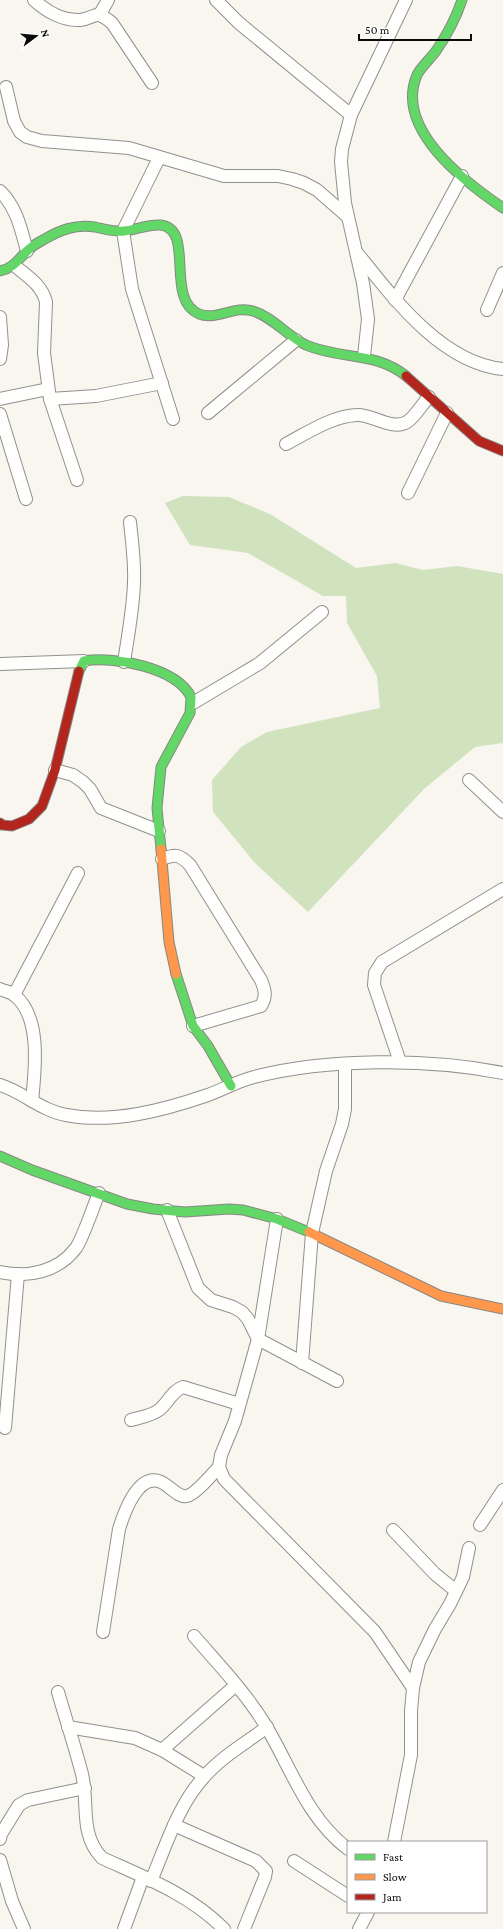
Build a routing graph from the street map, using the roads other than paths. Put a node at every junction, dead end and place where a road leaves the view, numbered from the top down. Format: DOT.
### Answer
graph roads {
  1 [pos="34,0"];
  2 [pos="108,0"];
  3 [pos="216,0"];
  4 [pos="406,0"];
  5 [pos="462,0"];
  6 [pos="100,14"];
  7 [pos="152,83"];
  8 [pos="6,87"];
  9 [pos="351,115"];
  10 [pos="159,158"];
  11 [pos="462,176"];
  12 [pos="0,191"];
  13 [pos="503,208"];
  14 [pos="348,217"];
  15 [pos="123,231"];
  16 [pos="27,251"];
  17 [pos="356,252"];
  18 [pos="15,266"];
  19 [pos="0,271"];
  20 [pos="503,272"];
  21 [pos="395,300"];
  22 [pos="487,310"];
  23 [pos="0,318"];
  24 [pos="296,340"];
  25 [pos="364,356"];
  26 [pos="0,359"];
  27 [pos="503,369"];
  28 [pos="162,383"];
  29 [pos="49,394"];
  30 [pos="429,396"];
  31 [pos="0,399"];
  32 [pos="208,413"];
  33 [pos="447,413"];
  34 [pos="0,414"];
  35 [pos="173,418"];
  36 [pos="286,444"];
  37 [pos="503,451"];
  38 [pos="77,480"];
  39 [pos="408,493"];
  40 [pos="26,500"];
  41 [pos="130,522"];
  42 [pos="322,612"];
  43 [pos="84,661"];
  44 [pos="124,662"];
  45 [pos="0,664"];
  46 [pos="193,703"];
  47 [pos="55,770"];
  48 [pos="469,780"];
  49 [pos="503,812"];
  50 [pos="0,823"];
  51 [pos="159,831"];
  52 [pos="162,858"];
  53 [pos="78,874"];
  54 [pos="503,889"];
  55 [pos="0,989"];
  56 [pos="14,995"];
  57 [pos="193,1026"];
  58 [pos="400,1062"];
  59 [pos="345,1064"];
  60 [pos="503,1073"];
  61 [pos="0,1085"];
  62 [pos="230,1086"];
  63 [pos="32,1101"];
  64 [pos="0,1156"];
  65 [pos="99,1193"];
  66 [pos="167,1210"];
  67 [pos="277,1219"];
  68 [pos="312,1233"];
  69 [pos="0,1272"];
  70 [pos="18,1274"];
  71 [pos="503,1309"];
  72 [pos="258,1339"];
  73 [pos="302,1363"];
  74 [pos="337,1381"];
  75 [pos="239,1404"];
  76 [pos="131,1420"];
  77 [pos="5,1428"];
  78 [pos="219,1467"];
  79 [pos="503,1490"];
  80 [pos="480,1525"];
  81 [pos="393,1530"];
  82 [pos="469,1548"];
  83 [pos="456,1591"];
  84 [pos="104,1632"];
  85 [pos="194,1636"];
  86 [pos="236,1685"];
  87 [pos="413,1688"];
  88 [pos="58,1692"];
  89 [pos="68,1727"];
  90 [pos="267,1727"];
  91 [pos="162,1750"];
  92 [pos="204,1776"];
  93 [pos="85,1788"];
  94 [pos="174,1825"];
  95 [pos="0,1839"];
  96 [pos="394,1841"];
  97 [pos="347,1848"];
  98 [pos="0,1860"];
  99 [pos="294,1861"];
  100 [pos="147,1879"];
  101 [pos="347,1895"];
  102 [pos="367,1913"];
  103 [pos="21,1928"];
  104 [pos="124,1929"];
  105 [pos="224,1929"];
  106 [pos="244,1929"];
  107 [pos="359,1929"];
  1 -- 6 [label="street"];
  2 -- 6 [label="street"];
  3 -- 9 [label="street"];
  4 -- 9 [label="street"];
  5 -- 11 [label="street"];
  6 -- 7 [label="street"];
  8 -- 10 [label="street"];
  9 -- 14 [label="street"];
  10 -- 14 [label="street"];
  10 -- 15 [label="street"];
  11 -- 13 [label="street"];
  11 -- 21 [label="street"];
  12 -- 16 [label="street"];
  14 -- 17 [label="street"];
  15 -- 16 [label="street"];
  15 -- 24 [label="street"];
  15 -- 28 [label="street"];
  16 -- 18 [label="street"];
  17 -- 21 [label="street"];
  17 -- 25 [label="street"];
  18 -- 19 [label="street"];
  18 -- 29 [label="street"];
  20 -- 22 [label="street"];
  21 -- 27 [label="street"];
  23 -- 26 [label="street"];
  24 -- 25 [label="street"];
  24 -- 32 [label="street"];
  25 -- 30 [label="street"];
  28 -- 29 [label="street"];
  28 -- 35 [label="street"];
  29 -- 31 [label="street"];
  29 -- 38 [label="street"];
  30 -- 33 [label="street"];
  30 -- 36 [label="street"];
  33 -- 37 [label="street"];
  33 -- 39 [label="street"];
  34 -- 40 [label="street"];
  41 -- 44 [label="street"];
  42 -- 46 [label="street"];
  43 -- 44 [label="street"];
  43 -- 45 [label="street"];
  43 -- 47 [label="street"];
  44 -- 46 [label="street"];
  46 -- 51 [label="street"];
  47 -- 50 [label="street"];
  47 -- 51 [label="street"];
  48 -- 49 [label="street"];
  51 -- 52 [label="street"];
  52 -- 57 [label="street"];
  52 -- 57 [label="street"];
  53 -- 56 [label="street"];
  54 -- 58 [label="street"];
  55 -- 56 [label="street"];
  56 -- 63 [label="street"];
  57 -- 62 [label="street"];
  58 -- 59 [label="street"];
  58 -- 60 [label="street"];
  59 -- 62 [label="street"];
  59 -- 68 [label="street"];
  61 -- 63 [label="street"];
  62 -- 63 [label="street"];
  64 -- 65 [label="street"];
  65 -- 66 [label="street"];
  65 -- 70 [label="street"];
  66 -- 67 [label="street"];
  66 -- 72 [label="street"];
  67 -- 68 [label="street"];
  67 -- 72 [label="street"];
  68 -- 71 [label="street"];
  68 -- 73 [label="street"];
  69 -- 70 [label="street"];
  70 -- 77 [label="street"];
  72 -- 73 [label="street"];
  72 -- 75 [label="street"];
  73 -- 74 [label="street"];
  75 -- 76 [label="street"];
  75 -- 78 [label="street"];
  78 -- 84 [label="street"];
  78 -- 87 [label="street"];
  79 -- 80 [label="street"];
  81 -- 83 [label="street"];
  82 -- 83 [label="street"];
  83 -- 87 [label="street"];
  85 -- 86 [label="street"];
  86 -- 90 [label="street"];
  86 -- 91 [label="street"];
  87 -- 96 [label="street"];
  88 -- 89 [label="street"];
  89 -- 91 [label="street"];
  89 -- 93 [label="street"];
  90 -- 92 [label="street"];
  90 -- 97 [label="street"];
  91 -- 92 [label="street"];
  92 -- 94 [label="street"];
  93 -- 95 [label="street"];
  93 -- 100 [label="street"];
  94 -- 100 [label="street"];
  94 -- 106 [label="street"];
  98 -- 103 [label="street"];
  99 -- 101 [label="street"];
  100 -- 104 [label="street"];
  100 -- 105 [label="street"];
  102 -- 107 [label="street"];
}
